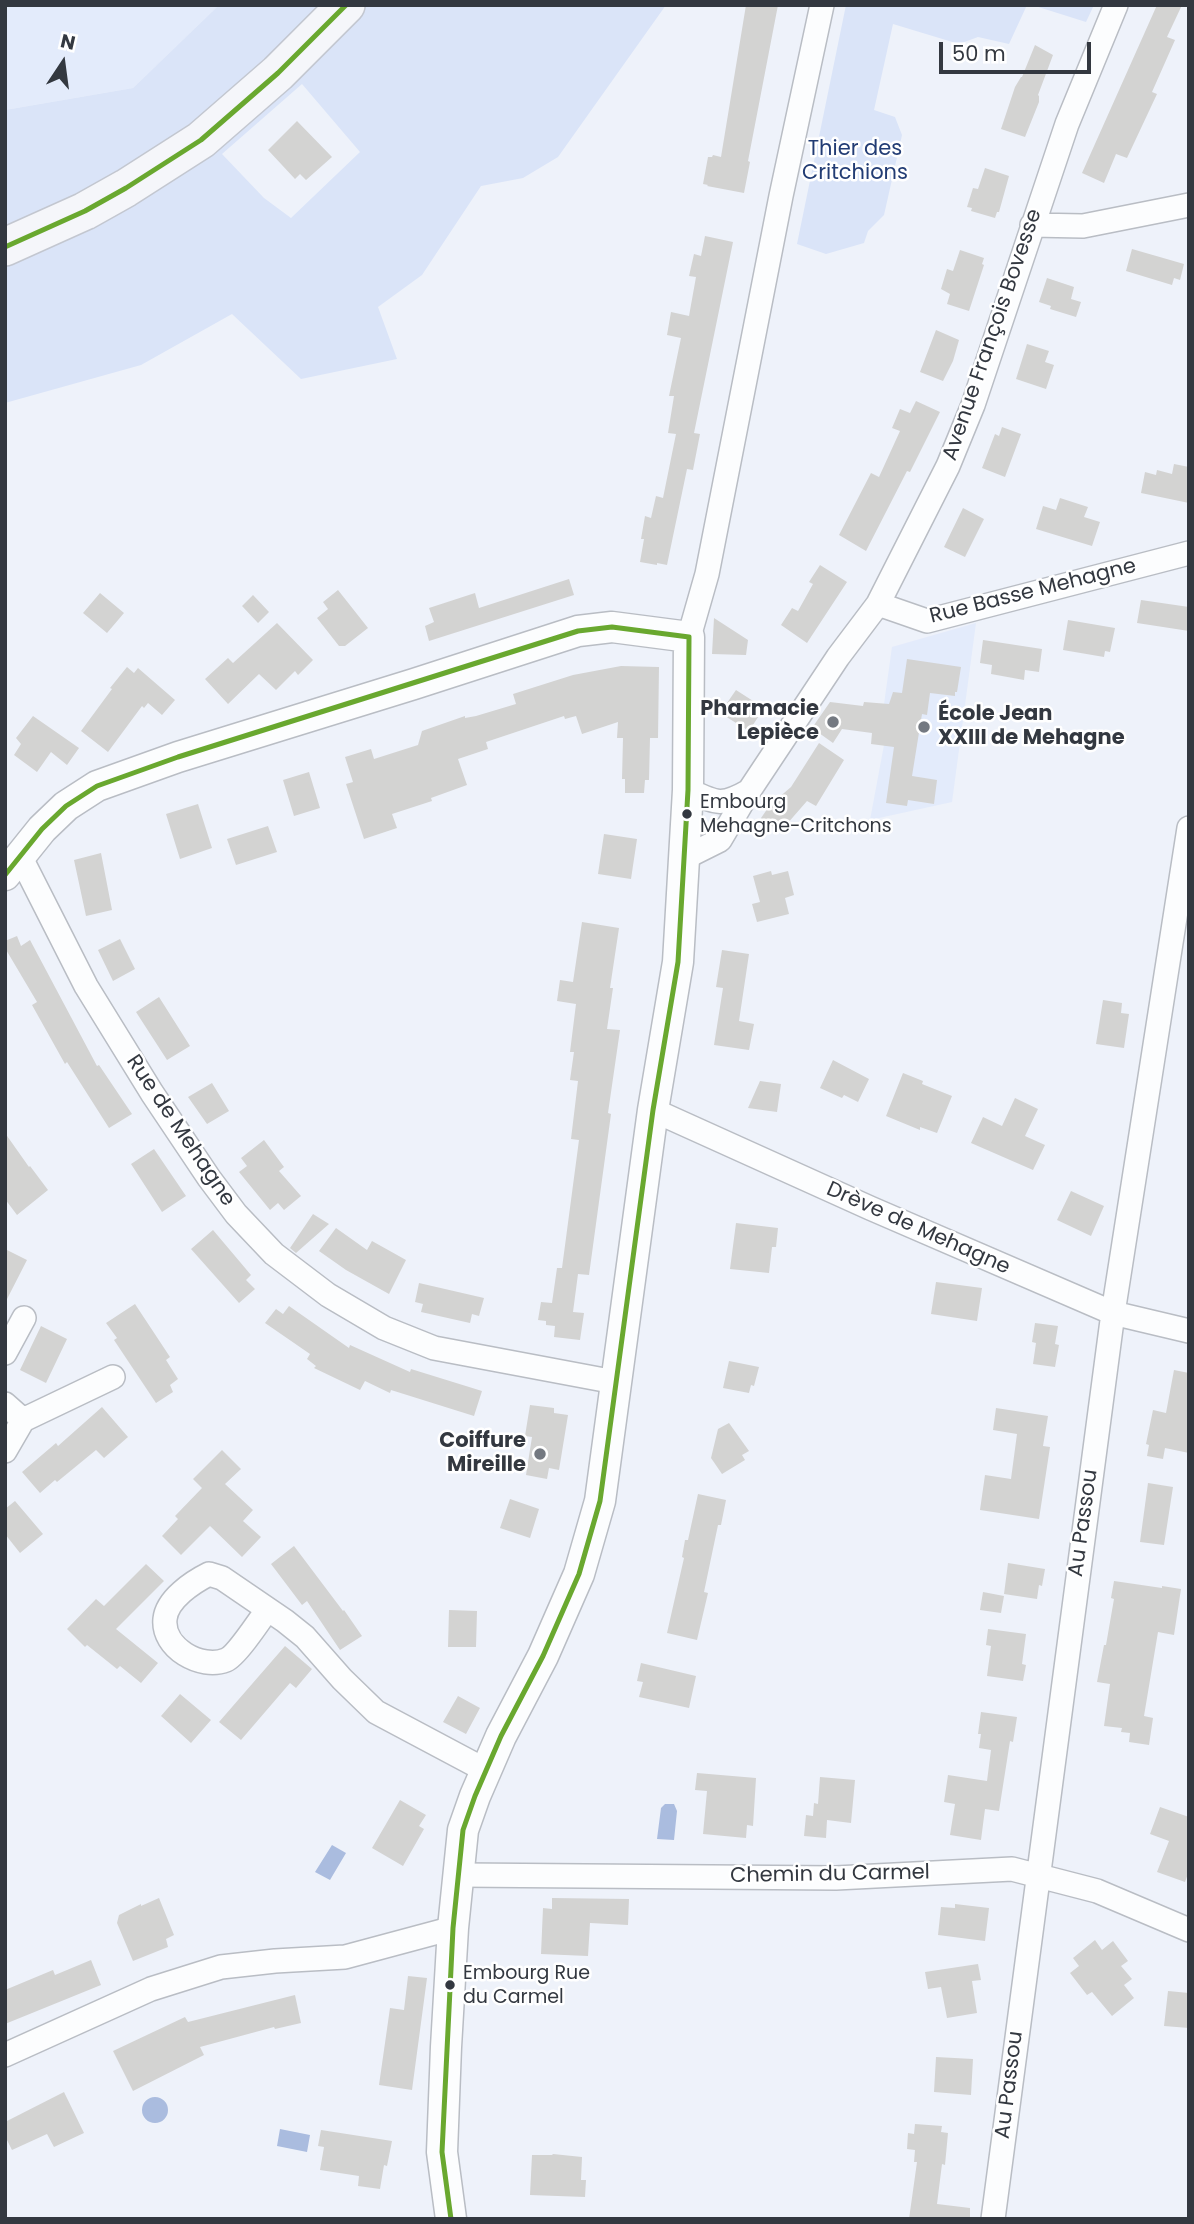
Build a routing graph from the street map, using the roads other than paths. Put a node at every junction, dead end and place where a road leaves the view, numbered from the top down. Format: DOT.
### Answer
graph roads {
  1 [pos="822,5"];
  2 [pos="1116,5"];
  3 [pos="337,14"];
  4 [pos="1189,205"];
  5 [pos="1032,225"];
  6 [pos="5,247"];
  7 [pos="1189,553"];
  8 [pos="878,604"];
  9 [pos="689,637"];
  10 [pos="688,790"];
  11 [pos="749,791"];
  12 [pos="1189,828"];
  13 [pos="684,858"];
  14 [pos="13,866"];
  15 [pos="653,1111"];
  16 [pos="1113,1313"];
  17 [pos="24,1318"];
  18 [pos="1189,1331"];
  19 [pos="5,1353"];
  20 [pos="113,1377"];
  21 [pos="615,1382"];
  22 [pos="5,1404"];
  23 [pos="23,1420"];
  24 [pos="5,1451"];
  25 [pos="267,1610"];
  26 [pos="485,1770"];
  27 [pos="460,1875"];
  28 [pos="1037,1875"];
  29 [pos="453,1928"];
  30 [pos="1189,1930"];
  31 [pos="5,2055"];
  32 [pos="451,2219"];
  33 [pos="993,2219"];
  1 -- 9 [label="street"];
  2 -- 5 [label="street, Avenue François Bovesse"];
  3 -- 6 [label="main road"];
  4 -- 5 [label="street"];
  5 -- 8 [label="street, Avenue François Bovesse"];
  7 -- 8 [label="street, Rue Basse Mehagne"];
  8 -- 11 [label="street, Avenue François Bovesse"];
  9 -- 10 [label="street"];
  9 -- 14 [label="street"];
  10 -- 11 [label="street"];
  10 -- 13 [label="street"];
  11 -- 13 [label="street, Avenue François Bovesse"];
  12 -- 16 [label="street, Au Passou"];
  13 -- 15 [label="street"];
  14 -- 21 [label="street, Rue de Mehagne"];
  15 -- 16 [label="street, Drève de Mehagne"];
  15 -- 21 [label="street"];
  16 -- 18 [label="street, Drève de Mehagne"];
  16 -- 28 [label="street, Au Passou"];
  17 -- 19 [label="street"];
  20 -- 23 [label="street"];
  21 -- 26 [label="street"];
  22 -- 23 [label="street"];
  23 -- 24 [label="street"];
  25 -- 26 [label="street"];
  26 -- 27 [label="street"];
  27 -- 28 [label="street, Chemin du Carmel"];
  27 -- 29 [label="street"];
  28 -- 30 [label="street, Chemin du Carmel"];
  28 -- 33 [label="street, Au Passou"];
  29 -- 31 [label="street"];
  29 -- 32 [label="street"];
}
